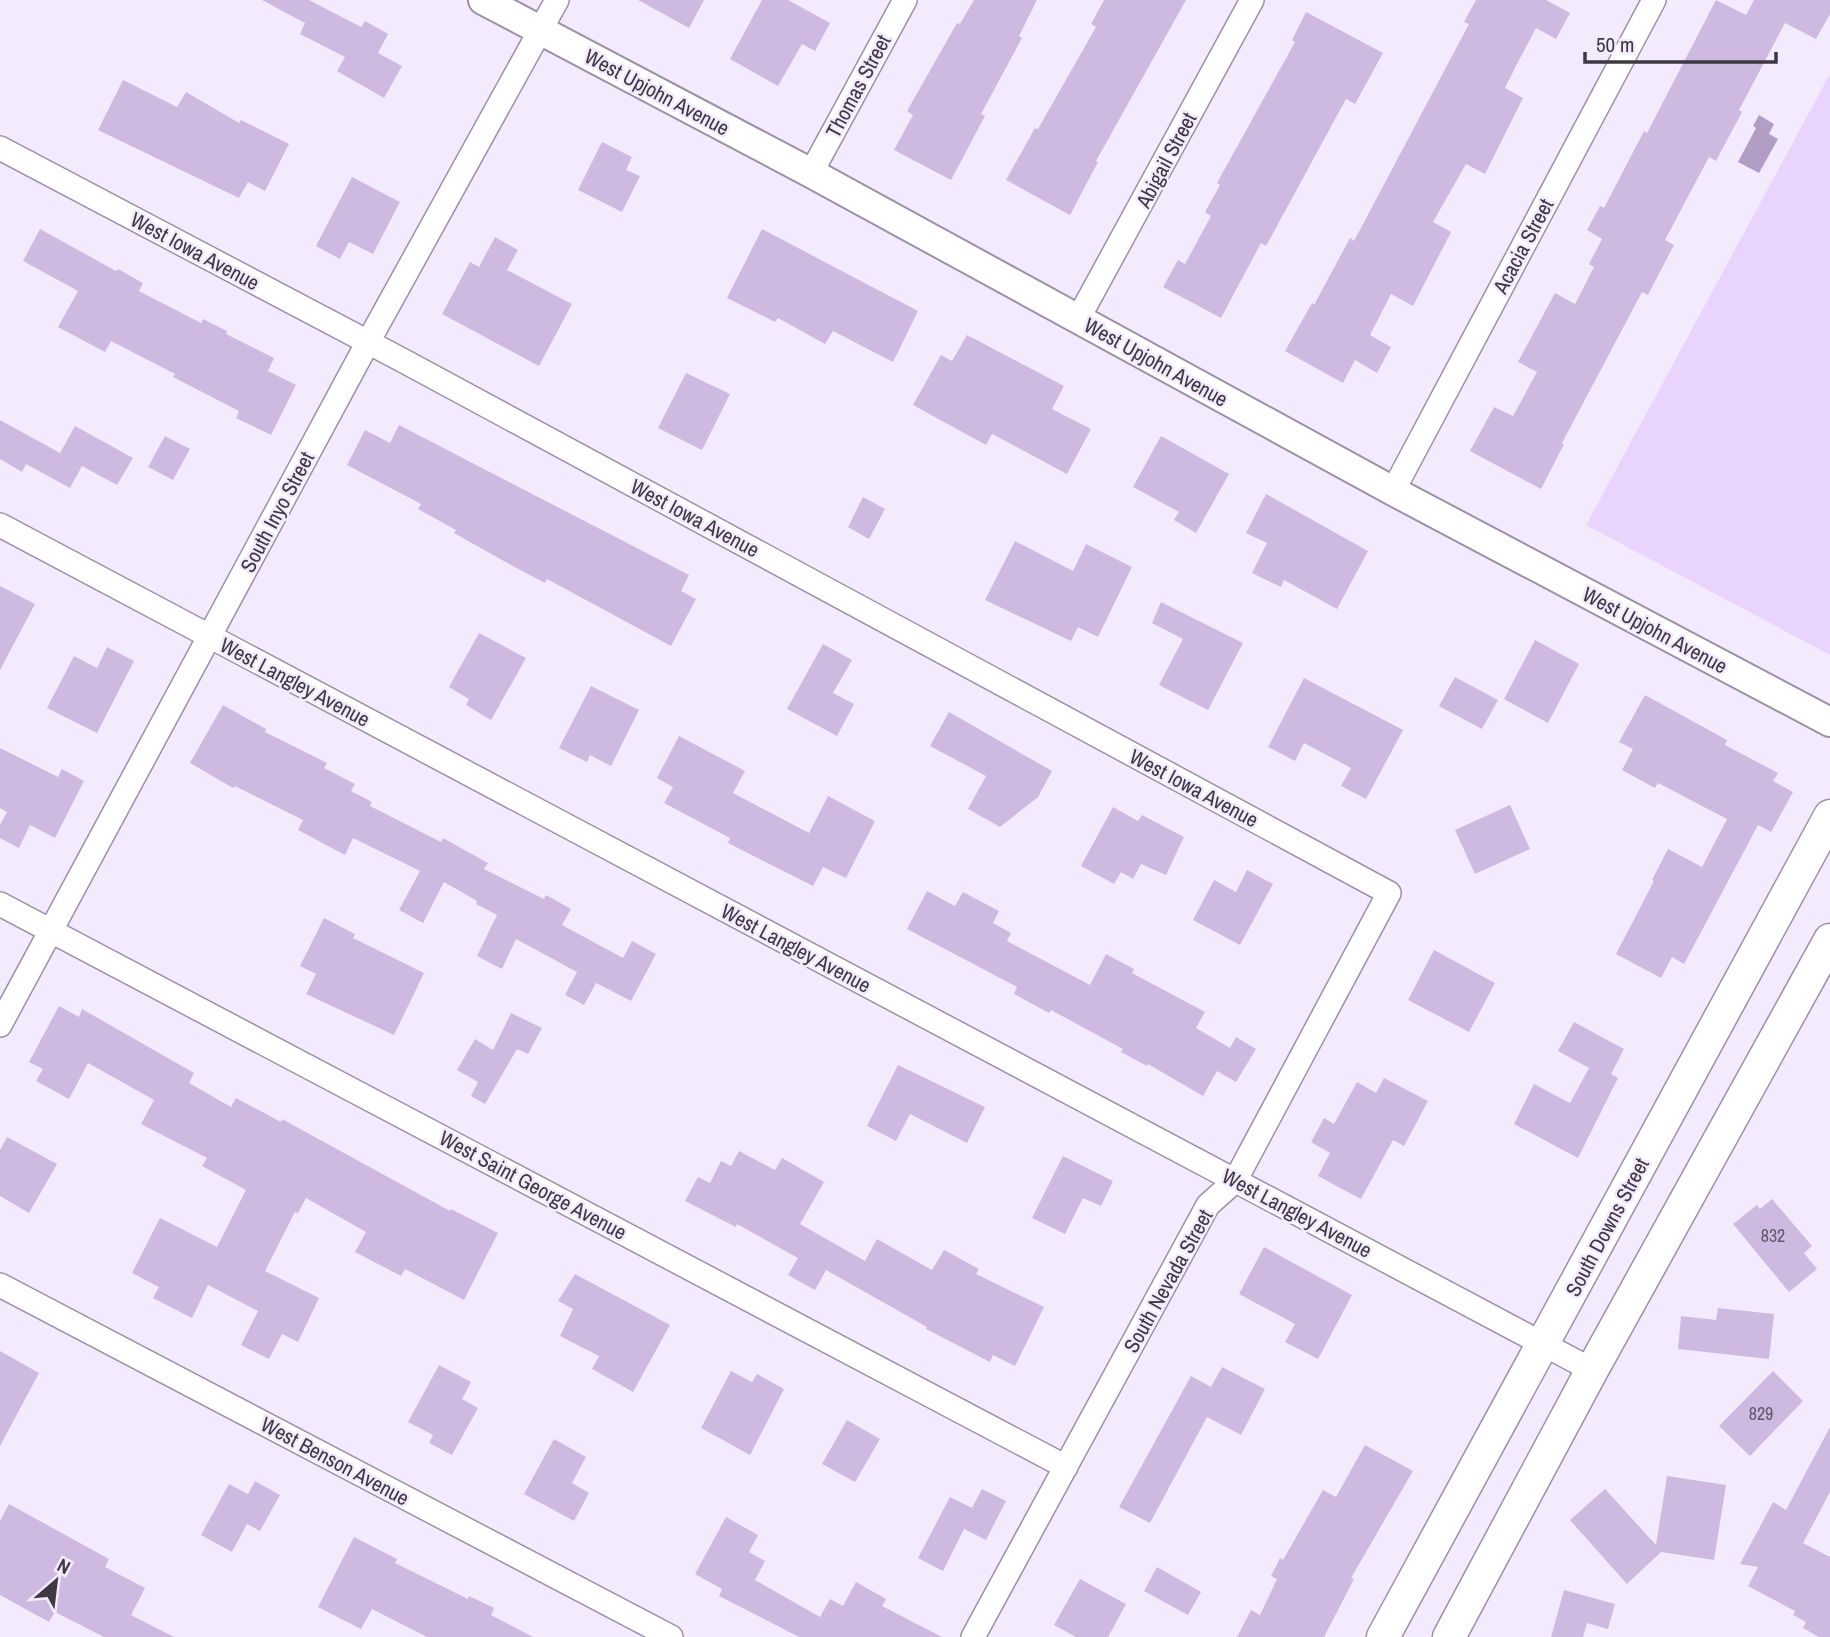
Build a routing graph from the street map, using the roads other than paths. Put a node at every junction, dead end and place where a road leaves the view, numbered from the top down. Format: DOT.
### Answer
graph roads {
  1 [pos="482,0"];
  2 [pos="557,0"];
  3 [pos="905,0"];
  4 [pos="1252,0"];
  5 [pos="1654,0"];
  6 [pos="540,31"];
  7 [pos="0,148"];
  8 [pos="811,173"];
  9 [pos="1078,320"];
  10 [pos="368,342"];
  11 [pos="1393,491"];
  12 [pos="0,525"];
  13 [pos="210,637"];
  14 [pos="1830,722"];
  15 [pos="1830,816"];
  16 [pos="1389,893"];
  17 [pos="0,904"];
  18 [pos="51,931"];
  19 [pos="1830,940"];
  20 [pos="0,1025"];
  21 [pos="1235,1181"];
  22 [pos="0,1285"];
  23 [pos="1544,1343"];
  24 [pos="1592,1370"];
  25 [pos="1066,1466"];
  26 [pos="671,1637"];
  27 [pos="973,1637"];
  28 [pos="1383,1637"];
  29 [pos="1449,1637"];
  1 -- 6 [label="street, West Upjohn Avenue"];
  2 -- 6 [label="street, South Inyo Street"];
  3 -- 8 [label="street, Thomas Street"];
  4 -- 9 [label="street, Abigail Street"];
  5 -- 11 [label="street, Acacia Street"];
  6 -- 8 [label="street, West Upjohn Avenue"];
  6 -- 10 [label="street, South Inyo Street"];
  7 -- 10 [label="street, West Iowa Avenue"];
  8 -- 9 [label="street, West Upjohn Avenue"];
  9 -- 11 [label="street, West Upjohn Avenue"];
  10 -- 13 [label="street, South Inyo Street"];
  10 -- 16 [label="street, West Iowa Avenue"];
  11 -- 14 [label="street, West Upjohn Avenue"];
  12 -- 13 [label="street, West Langley Avenue"];
  13 -- 18 [label="street, South Inyo Street"];
  13 -- 21 [label="street, West Langley Avenue"];
  15 -- 23 [label="main road, South Downs Street"];
  16 -- 21 [label="street, South Nevada Street"];
  17 -- 18 [label="street, West Saint George Avenue"];
  18 -- 20 [label="street, South Inyo Street"];
  18 -- 25 [label="street, West Saint George Avenue"];
  19 -- 24 [label="main road"];
  21 -- 23 [label="street, West Langley Avenue"];
  21 -- 25 [label="street, South Nevada Street"];
  22 -- 26 [label="street, West Benson Avenue"];
  23 -- 24 [label="street, West Langley Avenue"];
  23 -- 28 [label="main road, South Downs Street"];
  24 -- 29 [label="main road"];
  25 -- 27 [label="street, South Nevada Street"];
}
